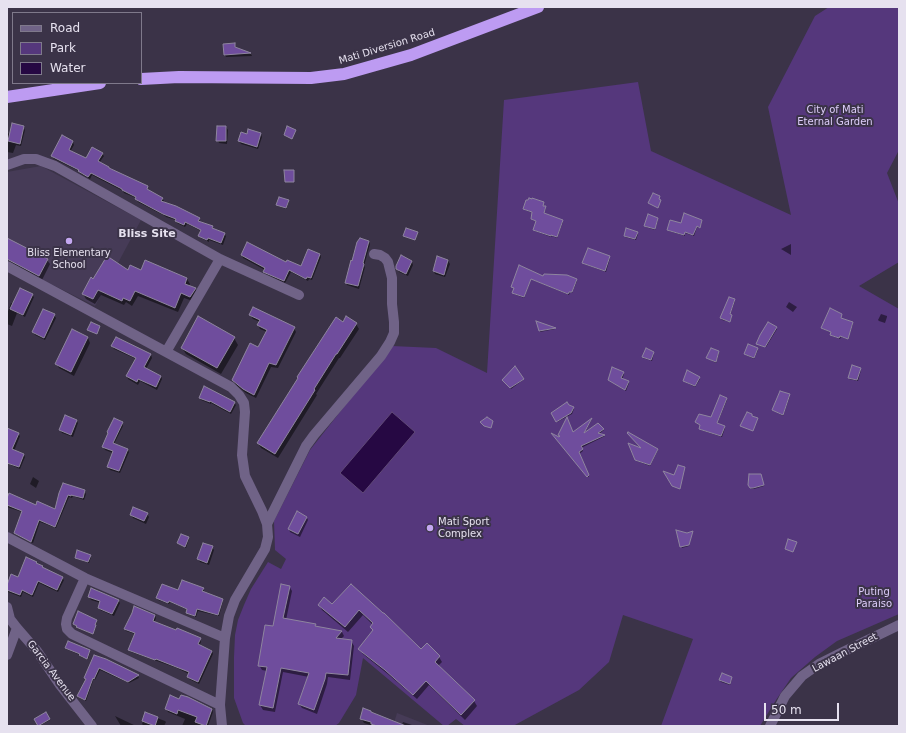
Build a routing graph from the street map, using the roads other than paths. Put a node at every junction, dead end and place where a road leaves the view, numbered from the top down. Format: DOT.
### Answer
graph roads {
  1 [pos="538,7"];
  2 [pos="142,79"];
  3 [pos="93,84"];
  4 [pos="7,97"];
  5 [pos="7,165"];
  6 [pos="374,254"];
  7 [pos="220,259"];
  8 [pos="7,266"];
  9 [pos="299,295"];
  10 [pos="166,352"];
  11 [pos="267,524"];
  12 [pos="7,537"];
  13 [pos="85,578"];
  14 [pos="7,606"];
  15 [pos="8,619"];
  16 [pos="899,625"];
  17 [pos="18,628"];
  18 [pos="225,638"];
  19 [pos="7,655"];
  20 [pos="220,705"];
  21 [pos="91,726"];
  22 [pos="222,726"];
  23 [pos="770,726"];
  1 -- 2 [label="highway, Mati Diversion Road"];
  3 -- 4 [label="highway"];
  5 -- 7 [label="street"];
  6 -- 11 [label="street"];
  7 -- 9 [label="street"];
  7 -- 10 [label="street"];
  8 -- 10 [label="street"];
  10 -- 11 [label="street"];
  11 -- 18 [label="street"];
  12 -- 13 [label="street"];
  13 -- 18 [label="street"];
  13 -- 20 [label="street"];
  14 -- 15 [label="street"];
  15 -- 17 [label="street, Garcia Avenue"];
  16 -- 23 [label="street, Lawaan Street"];
  17 -- 19 [label="street"];
  17 -- 21 [label="street, Garcia Avenue"];
  18 -- 20 [label="street"];
  20 -- 22 [label="street"];
}
